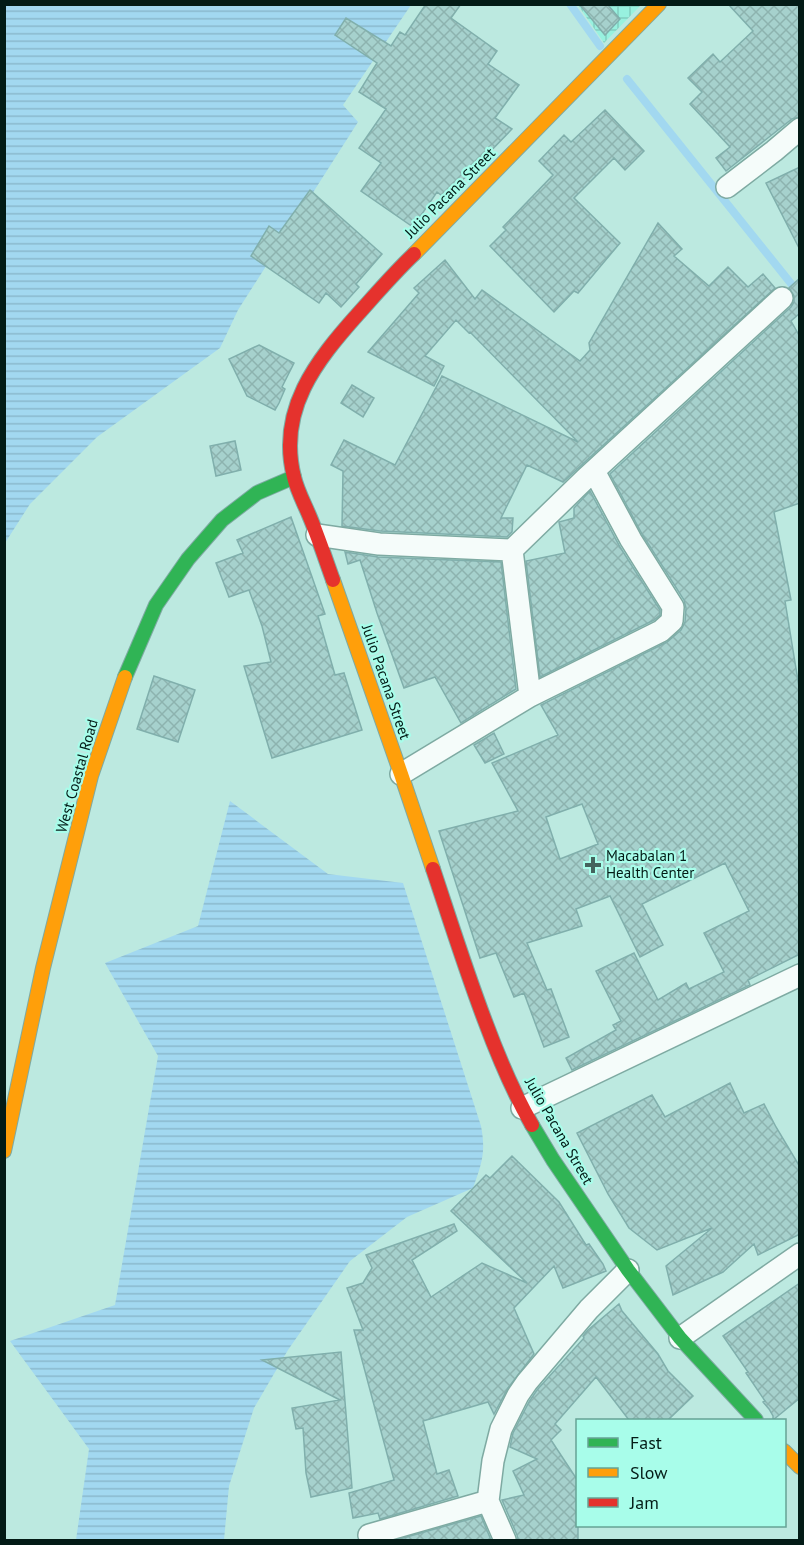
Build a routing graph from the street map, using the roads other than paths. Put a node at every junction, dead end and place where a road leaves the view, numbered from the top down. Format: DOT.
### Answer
graph roads {
  1 [pos="659,4"];
  2 [pos="800,129"];
  3 [pos="727,187"];
  4 [pos="782,298"];
  5 [pos="594,471"];
  6 [pos="294,477"];
  7 [pos="317,535"];
  8 [pos="512,550"];
  9 [pos="530,696"];
  10 [pos="401,774"];
  11 [pos="800,975"];
  12 [pos="522,1108"];
  13 [pos="4,1151"];
  14 [pos="800,1254"];
  15 [pos="628,1270"];
  16 [pos="680,1338"];
  17 [pos="755,1419"];
  18 [pos="786,1453"];
  19 [pos="800,1467"];
  20 [pos="488,1501"];
  21 [pos="369,1535"];
  22 [pos="506,1540"];
  1 -- 6 [label="main road, Julio Pacana Street"];
  2 -- 3 [label="street"];
  4 -- 5 [label="street"];
  5 -- 8 [label="street"];
  5 -- 9 [label="street"];
  6 -- 7 [label="main road, Julio Pacana Street"];
  6 -- 13 [label="main road, West Coastal Road"];
  7 -- 8 [label="street"];
  7 -- 10 [label="main road, Julio Pacana Street"];
  8 -- 9 [label="street"];
  9 -- 10 [label="street"];
  10 -- 12 [label="main road, Julio Pacana Street"];
  11 -- 12 [label="street"];
  12 -- 15 [label="main road, Julio Pacana Street"];
  14 -- 16 [label="street"];
  15 -- 16 [label="main road, Julio Pacana Street"];
  15 -- 20 [label="street"];
  16 -- 17 [label="main road, Julio Pacana Street"];
  18 -- 19 [label="main road"];
  20 -- 21 [label="street"];
  20 -- 22 [label="street"];
}
